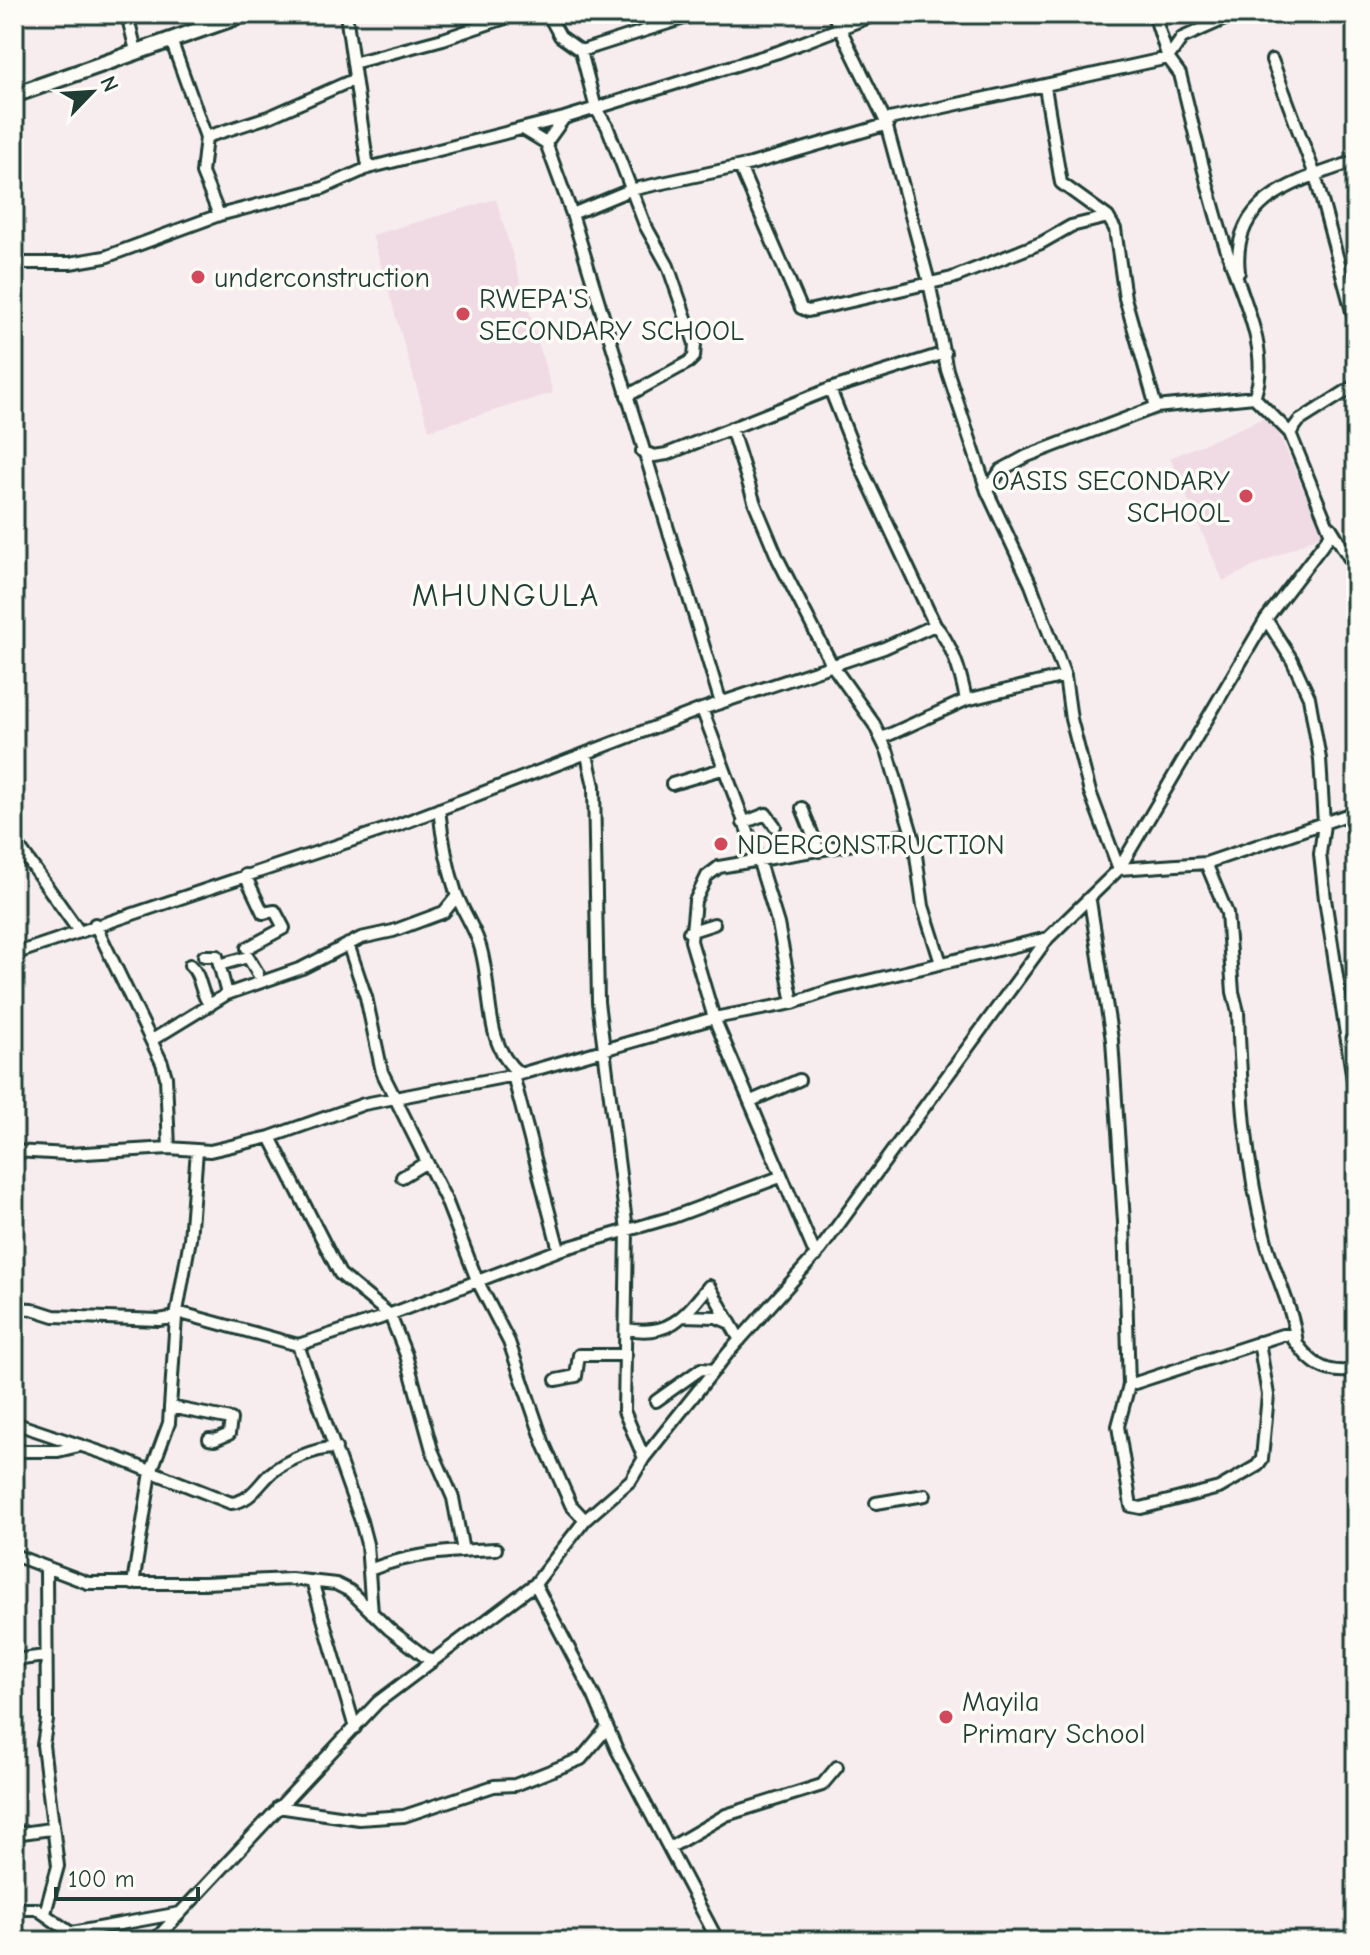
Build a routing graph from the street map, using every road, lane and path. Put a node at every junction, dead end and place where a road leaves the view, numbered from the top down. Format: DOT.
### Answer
graph roads {
  1 [pos="127,14"];
  2 [pos="245,14"];
  3 [pos="346,14"];
  4 [pos="517,14"];
  5 [pos="548,14"];
  6 [pos="697,14"];
  7 [pos="833,14"];
  8 [pos="877,14"];
  9 [pos="1154,14"];
  10 [pos="1236,14"];
  11 [pos="839,26"];
  12 [pos="171,40"];
  13 [pos="136,51"];
  14 [pos="581,51"];
  15 [pos="1168,58"];
  16 [pos="1272,60"];
  17 [pos="353,63"];
  18 [pos="355,79"];
  19 [pos="1045,87"];
  20 [pos="14,95"];
  21 [pos="596,109"];
  22 [pos="564,118"];
  23 [pos="885,122"];
  24 [pos="523,129"];
  25 [pos="206,137"];
  26 [pos="546,143"];
  27 [pos="1356,161"];
  28 [pos="740,167"];
  29 [pos="368,168"];
  30 [pos="1315,175"];
  31 [pos="630,190"];
  32 [pos="572,214"];
  33 [pos="219,215"];
  34 [pos="1108,217"];
  35 [pos="14,263"];
  36 [pos="929,282"];
  37 [pos="1241,286"];
  38 [pos="1356,326"];
  39 [pos="945,353"];
  40 [pos="1356,385"];
  41 [pos="830,389"];
  42 [pos="627,396"];
  43 [pos="1254,397"];
  44 [pos="1156,407"];
  45 [pos="731,428"];
  46 [pos="1290,433"];
  47 [pos="642,451"];
  48 [pos="978,466"];
  49 [pos="1001,470"];
  50 [pos="987,491"];
  51 [pos="1331,528"];
  52 [pos="1356,536"];
  53 [pos="1343,543"];
  54 [pos="1356,569"];
  55 [pos="1266,619"];
  56 [pos="935,625"];
  57 [pos="832,665"];
  58 [pos="1065,676"];
  59 [pos="966,700"];
  60 [pos="721,703"];
  61 [pos="702,709"];
  62 [pos="882,738"];
  63 [pos="587,755"];
  64 [pos="722,769"];
  65 [pos="672,784"];
  66 [pos="802,808"];
  67 [pos="439,809"];
  68 [pos="1356,812"];
  69 [pos="743,823"];
  70 [pos="1324,824"];
  71 [pos="775,826"];
  72 [pos="912,834"];
  73 [pos="14,840"];
  74 [pos="819,851"];
  75 [pos="758,859"];
  76 [pos="1206,863"];
  77 [pos="1119,869"];
  78 [pos="245,875"];
  79 [pos="457,896"];
  80 [pos="1090,901"];
  81 [pos="95,924"];
  82 [pos="714,924"];
  83 [pos="78,930"];
  84 [pos="689,932"];
  85 [pos="1048,938"];
  86 [pos="348,944"];
  87 [pos="247,948"];
  88 [pos="14,954"];
  89 [pos="204,956"];
  90 [pos="941,963"];
  91 [pos="190,965"];
  92 [pos="219,965"];
  93 [pos="258,974"];
  94 [pos="227,994"];
  95 [pos="793,1003"];
  96 [pos="210,1005"];
  97 [pos="714,1018"];
  98 [pos="152,1040"];
  99 [pos="603,1049"];
  100 [pos="1354,1058"];
  101 [pos="516,1074"];
  102 [pos="799,1080"];
  103 [pos="395,1099"];
  104 [pos="1356,1099"];
  105 [pos="751,1101"];
  106 [pos="270,1137"];
  107 [pos="169,1148"];
  108 [pos="197,1150"];
  109 [pos="14,1151"];
  110 [pos="427,1162"];
  111 [pos="402,1177"];
  112 [pos="780,1177"];
  113 [pos="627,1230"];
  114 [pos="559,1250"];
  115 [pos="816,1256"];
  116 [pos="477,1280"];
  117 [pos="14,1308"];
  118 [pos="177,1314"];
  119 [pos="390,1315"];
  120 [pos="684,1316"];
  121 [pos="730,1323"];
  122 [pos="627,1329"];
  123 [pos="740,1340"];
  124 [pos="1259,1342"];
  125 [pos="1297,1344"];
  126 [pos="298,1345"];
  127 [pos="626,1355"];
  128 [pos="715,1370"];
  129 [pos="1356,1370"];
  130 [pos="556,1380"];
  131 [pos="1129,1385"];
  132 [pos="656,1401"];
  133 [pos="170,1407"];
  134 [pos="14,1423"];
  135 [pos="209,1439"];
  136 [pos="79,1446"];
  137 [pos="336,1448"];
  138 [pos="14,1451"];
  139 [pos="644,1458"];
  140 [pos="151,1472"];
  141 [pos="925,1495"];
  142 [pos="876,1503"];
  143 [pos="585,1520"];
  144 [pos="496,1549"];
  145 [pos="463,1551"];
  146 [pos="14,1555"];
  147 [pos="46,1569"];
  148 [pos="369,1570"];
  149 [pos="312,1581"];
  150 [pos="133,1584"];
  151 [pos="535,1584"];
  152 [pos="372,1613"];
  153 [pos="45,1656"];
  154 [pos="14,1660"];
  155 [pos="432,1662"];
  156 [pos="355,1728"];
  157 [pos="607,1728"];
  158 [pos="837,1767"];
  159 [pos="278,1807"];
  160 [pos="51,1829"];
  161 [pos="14,1834"];
  162 [pos="671,1847"];
  163 [pos="14,1909"];
  164 [pos="45,1913"];
  165 [pos="180,1913"];
  166 [pos="154,1941"];
  167 [pos="718,1941"];
  1 -- 13 [label="street"];
  2 -- 12 [label="main road"];
  3 -- 17 [label="street"];
  4 -- 17 [label="street"];
  5 -- 14 [label="street"];
  6 -- 14 [label="street"];
  7 -- 11 [label="street"];
  8 -- 11 [label="street"];
  9 -- 15 [label="street"];
  10 -- 15 [label="street"];
  11 -- 21 [label="street"];
  11 -- 23 [label="street"];
  12 -- 13 [label="main road"];
  12 -- 25 [label="street"];
  13 -- 20 [label="main road"];
  14 -- 21 [label="street"];
  15 -- 19 [label="street"];
  15 -- 37 [label="street"];
  16 -- 30 [label="street"];
  17 -- 18 [label="street"];
  18 -- 25 [label="street"];
  18 -- 29 [label="street"];
  19 -- 23 [label="street"];
  19 -- 34 [label="street"];
  21 -- 22 [label="street"];
  21 -- 31 [label="street"];
  22 -- 24 [label="street"];
  22 -- 26 [label="street"];
  23 -- 28 [label="street"];
  23 -- 36 [label="street"];
  24 -- 26 [label="street"];
  24 -- 29 [label="street"];
  25 -- 33 [label="street"];
  26 -- 32 [label="street"];
  27 -- 30 [label="street"];
  28 -- 31 [label="street"];
  28 -- 36 [label="street"];
  29 -- 33 [label="street"];
  30 -- 37 [label="street"];
  30 -- 38 [label="street"];
  31 -- 32 [label="street"];
  31 -- 42 [label="street"];
  32 -- 42 [label="street"];
  33 -- 35 [label="street"];
  34 -- 36 [label="street"];
  34 -- 44 [label="street"];
  36 -- 39 [label="street"];
  37 -- 43 [label="street"];
  39 -- 41 [label="street"];
  39 -- 48 [label="street"];
  40 -- 46 [label="street"];
  41 -- 45 [label="street"];
  41 -- 56 [label="street"];
  42 -- 47 [label="street"];
  43 -- 44 [label="street"];
  43 -- 46 [label="street"];
  44 -- 49 [label="street"];
  45 -- 47 [label="street"];
  45 -- 57 [label="street"];
  46 -- 51 [label="street"];
  47 -- 60 [label="street"];
  48 -- 49 [label="street"];
  48 -- 50 [label="street"];
  49 -- 50 [label="street"];
  50 -- 58 [label="street"];
  51 -- 53 [label="street"];
  51 -- 55 [label="street"];
  52 -- 53 [label="street"];
  53 -- 54 [label="street"];
  55 -- 70 [label="street"];
  55 -- 77 [label="street"];
  56 -- 57 [label="street"];
  56 -- 59 [label="street"];
  57 -- 60 [label="street"];
  57 -- 62 [label="street"];
  58 -- 59 [label="street"];
  58 -- 77 [label="street"];
  59 -- 62 [label="street"];
  60 -- 61 [label="street"];
  61 -- 63 [label="street"];
  61 -- 64 [label="street"];
  62 -- 72 [label="street"];
  63 -- 67 [label="street"];
  63 -- 99 [label="street"];
  64 -- 65 [label="street"];
  64 -- 69 [label="street"];
  66 -- 74 [label="street"];
  67 -- 78 [label="street"];
  67 -- 79 [label="street"];
  68 -- 70 [label="street"];
  69 -- 71 [label="street"];
  69 -- 75 [label="street"];
  70 -- 76 [label="street"];
  70 -- 100 [label="street"];
  72 -- 74 [label="street"];
  72 -- 90 [label="street"];
  73 -- 83 [label="street"];
  74 -- 75 [label="street"];
  75 -- 84 [label="street"];
  75 -- 95 [label="street"];
  76 -- 77 [label="street"];
  76 -- 125 [label="street"];
  77 -- 80 [label="street"];
  78 -- 81 [label="street"];
  78 -- 87 [label="street"];
  79 -- 86 [label="street"];
  79 -- 101 [label="street"];
  80 -- 85 [label="street"];
  80 -- 131 [label="street"];
  81 -- 83 [label="street"];
  81 -- 98 [label="street"];
  82 -- 84 [label="street"];
  83 -- 88 [label="street"];
  84 -- 97 [label="street"];
  85 -- 90 [label="street"];
  85 -- 115 [label="street"];
  86 -- 94 [label="street"];
  86 -- 103 [label="street"];
  89 -- 92 [label="street"];
  90 -- 95 [label="street"];
  91 -- 96 [label="street"];
  92 -- 93 [label="street"];
  92 -- 94 [label="street"];
  94 -- 96 [label="street"];
  95 -- 97 [label="street"];
  96 -- 98 [label="street"];
  97 -- 99 [label="street"];
  97 -- 105 [label="street"];
  98 -- 107 [label="street"];
  99 -- 101 [label="street"];
  99 -- 113 [label="street"];
  100 -- 104 [label="street"];
  101 -- 103 [label="street"];
  101 -- 114 [label="street"];
  102 -- 105 [label="street"];
  103 -- 106 [label="street"];
  103 -- 110 [label="street"];
  105 -- 112 [label="street"];
  106 -- 108 [label="street"];
  106 -- 119 [label="street"];
  107 -- 108 [label="street"];
  107 -- 109 [label="street"];
  108 -- 118 [label="street"];
  110 -- 111 [label="street"];
  110 -- 116 [label="street"];
  112 -- 113 [label="street"];
  112 -- 115 [label="street"];
  113 -- 114 [label="street"];
  113 -- 122 [label="street"];
  114 -- 116 [label="street"];
  115 -- 123 [label="street"];
  116 -- 119 [label="street"];
  116 -- 143 [label="street"];
  117 -- 118 [label="street"];
  118 -- 126 [label="street"];
  118 -- 133 [label="street"];
  119 -- 126 [label="street"];
  119 -- 145 [label="street"];
  120 -- 121 [label="street"];
  120 -- 121 [label="street"];
  120 -- 122 [label="street"];
  121 -- 123 [label="street"];
  122 -- 127 [label="street"];
  123 -- 128 [label="street"];
  124 -- 125 [label="street"];
  124 -- 131 [label="street"];
  124 -- 131 [label="street"];
  125 -- 129 [label="street"];
  126 -- 137 [label="street"];
  127 -- 130 [label="street"];
  127 -- 139 [label="street"];
  128 -- 132 [label="street"];
  128 -- 139 [label="street"];
  133 -- 135 [label="street"];
  133 -- 140 [label="street"];
  134 -- 136 [label="street"];
  136 -- 138 [label="street"];
  136 -- 140 [label="street"];
  137 -- 140 [label="street"];
  137 -- 148 [label="street"];
  139 -- 143 [label="street"];
  140 -- 150 [label="street"];
  141 -- 142 [label="street"];
  143 -- 151 [label="street"];
  144 -- 145 [label="street"];
  145 -- 148 [label="street"];
  146 -- 147 [label="street"];
  147 -- 150 [label="street"];
  147 -- 153 [label="street"];
  148 -- 152 [label="street"];
  149 -- 150 [label="street"];
  149 -- 152 [label="street"];
  149 -- 156 [label="street"];
  151 -- 155 [label="street"];
  151 -- 157 [label="street"];
  152 -- 155 [label="street"];
  153 -- 154 [label="street"];
  153 -- 160 [label="street"];
  155 -- 156 [label="street"];
  156 -- 159 [label="street"];
  157 -- 159 [label="street"];
  157 -- 162 [label="street"];
  158 -- 162 [label="street"];
  159 -- 165 [label="street"];
  160 -- 161 [label="street"];
  160 -- 164 [label="street"];
  162 -- 167 [label="street"];
  163 -- 164 [label="street"];
  164 -- 165 [label="street"];
  165 -- 166 [label="street"];
}
